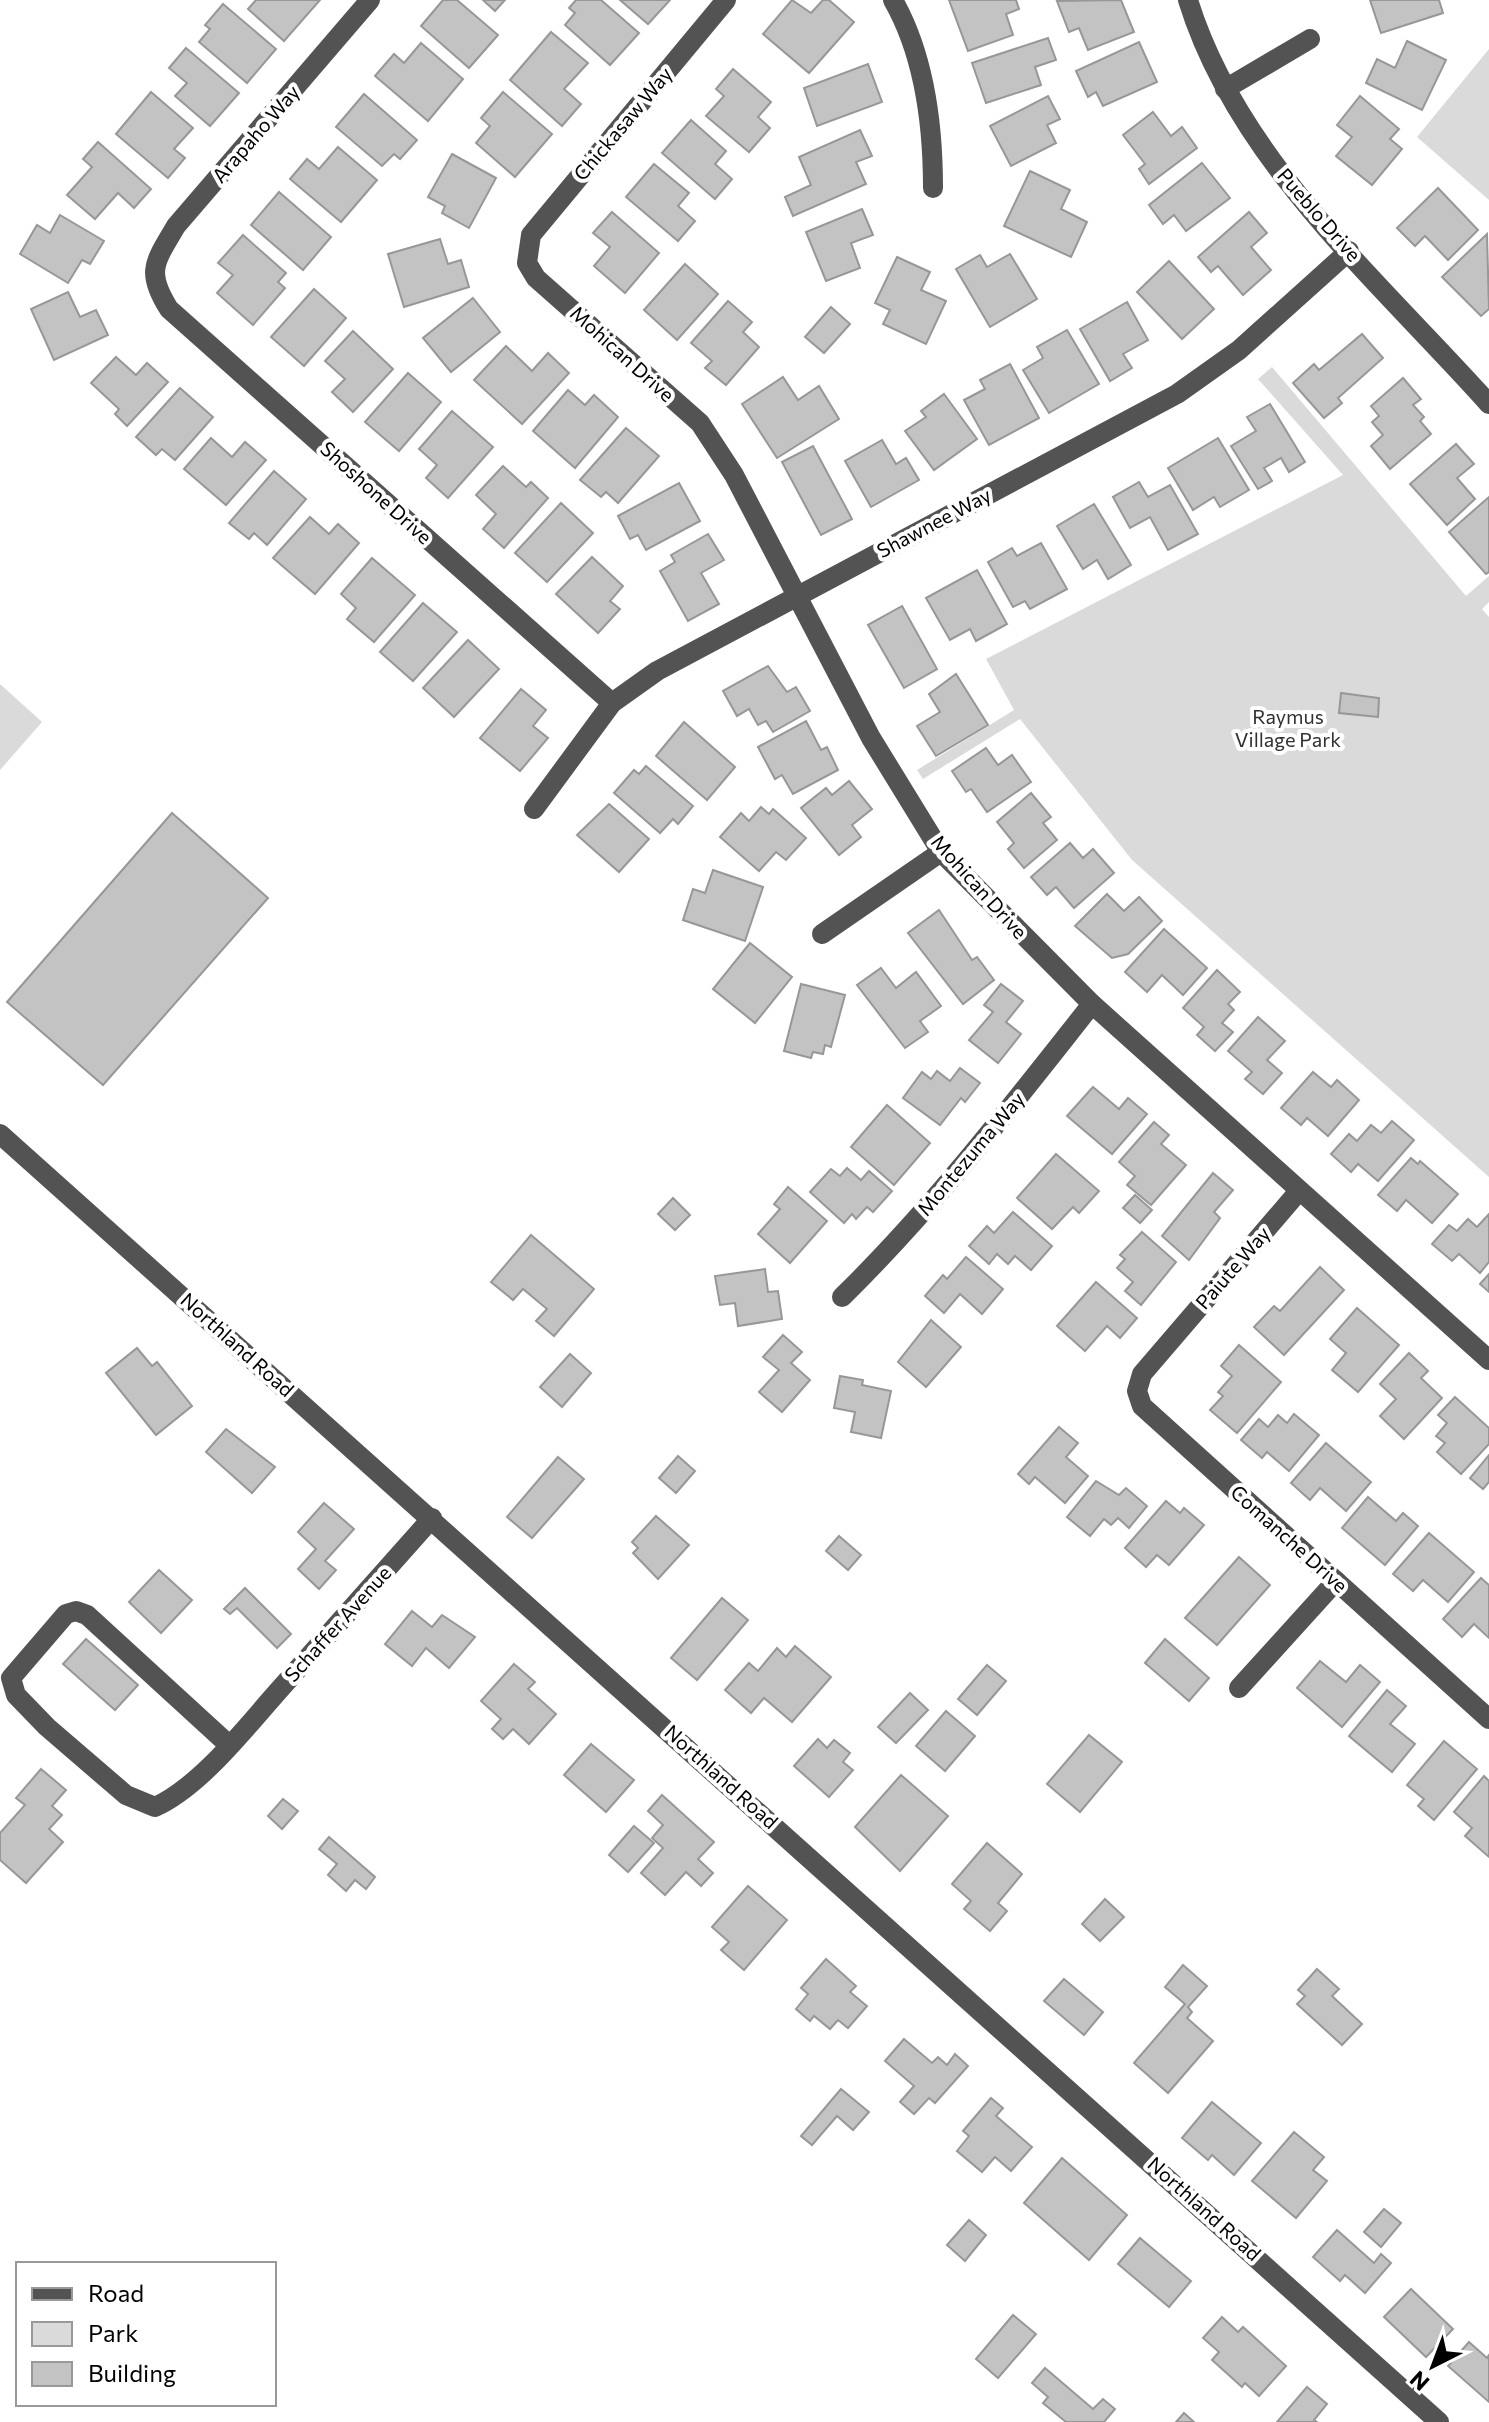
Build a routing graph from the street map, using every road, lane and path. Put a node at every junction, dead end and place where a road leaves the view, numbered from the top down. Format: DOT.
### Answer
graph roads {
  1 [pos="370,0"];
  2 [pos="726,0"];
  3 [pos="893,0"];
  4 [pos="1188,0"];
  5 [pos="1310,39"];
  6 [pos="1225,89"];
  7 [pos="933,188"];
  8 [pos="527,250"];
  9 [pos="1349,251"];
  10 [pos="153,275"];
  11 [pos="1489,404"];
  12 [pos="795,597"];
  13 [pos="612,703"];
  14 [pos="534,809"];
  15 [pos="941,852"];
  16 [pos="822,934"];
  17 [pos="1092,1004"];
  18 [pos="0,1134"];
  19 [pos="1299,1191"];
  20 [pos="842,1297"];
  21 [pos="1166,1346"];
  22 [pos="1489,1360"];
  23 [pos="432,1518"];
  24 [pos="1336,1581"];
  25 [pos="1239,1688"];
  26 [pos="1489,1719"];
  27 [pos="229,1745"];
  28 [pos="1439,2422"];
  1 -- 10 [label="street, Arapaho Way"];
  2 -- 8 [label="street, Chickasaw Way"];
  3 -- 7 [label="street"];
  4 -- 6 [label="street, Pueblo Drive"];
  5 -- 6 [label="street"];
  6 -- 9 [label="street, Pueblo Drive"];
  8 -- 12 [label="street, Mohican Drive"];
  9 -- 11 [label="street, Pueblo Drive"];
  9 -- 12 [label="street, Shawnee Way"];
  10 -- 13 [label="street, Shoshone Drive"];
  12 -- 13 [label="street, Shawnee Way"];
  12 -- 15 [label="street, Mohican Drive"];
  13 -- 14 [label="street, Shawnee Way"];
  15 -- 16 [label="street"];
  15 -- 17 [label="street, Mohican Drive"];
  17 -- 19 [label="street, Mohican Drive"];
  17 -- 20 [label="street, Montezuma Way"];
  18 -- 23 [label="street, Northland Road"];
  19 -- 21 [label="street, Paiute Way"];
  19 -- 22 [label="street, Mohican Drive"];
  21 -- 24 [label="street, Comanche Drive"];
  23 -- 27 [label="street, Schaffer Avenue"];
  23 -- 28 [label="street, Northland Road"];
  24 -- 25 [label="street"];
  24 -- 26 [label="street, Comanche Drive"];
  27 -- 27 [label="street, Schaffer Avenue"];
}
